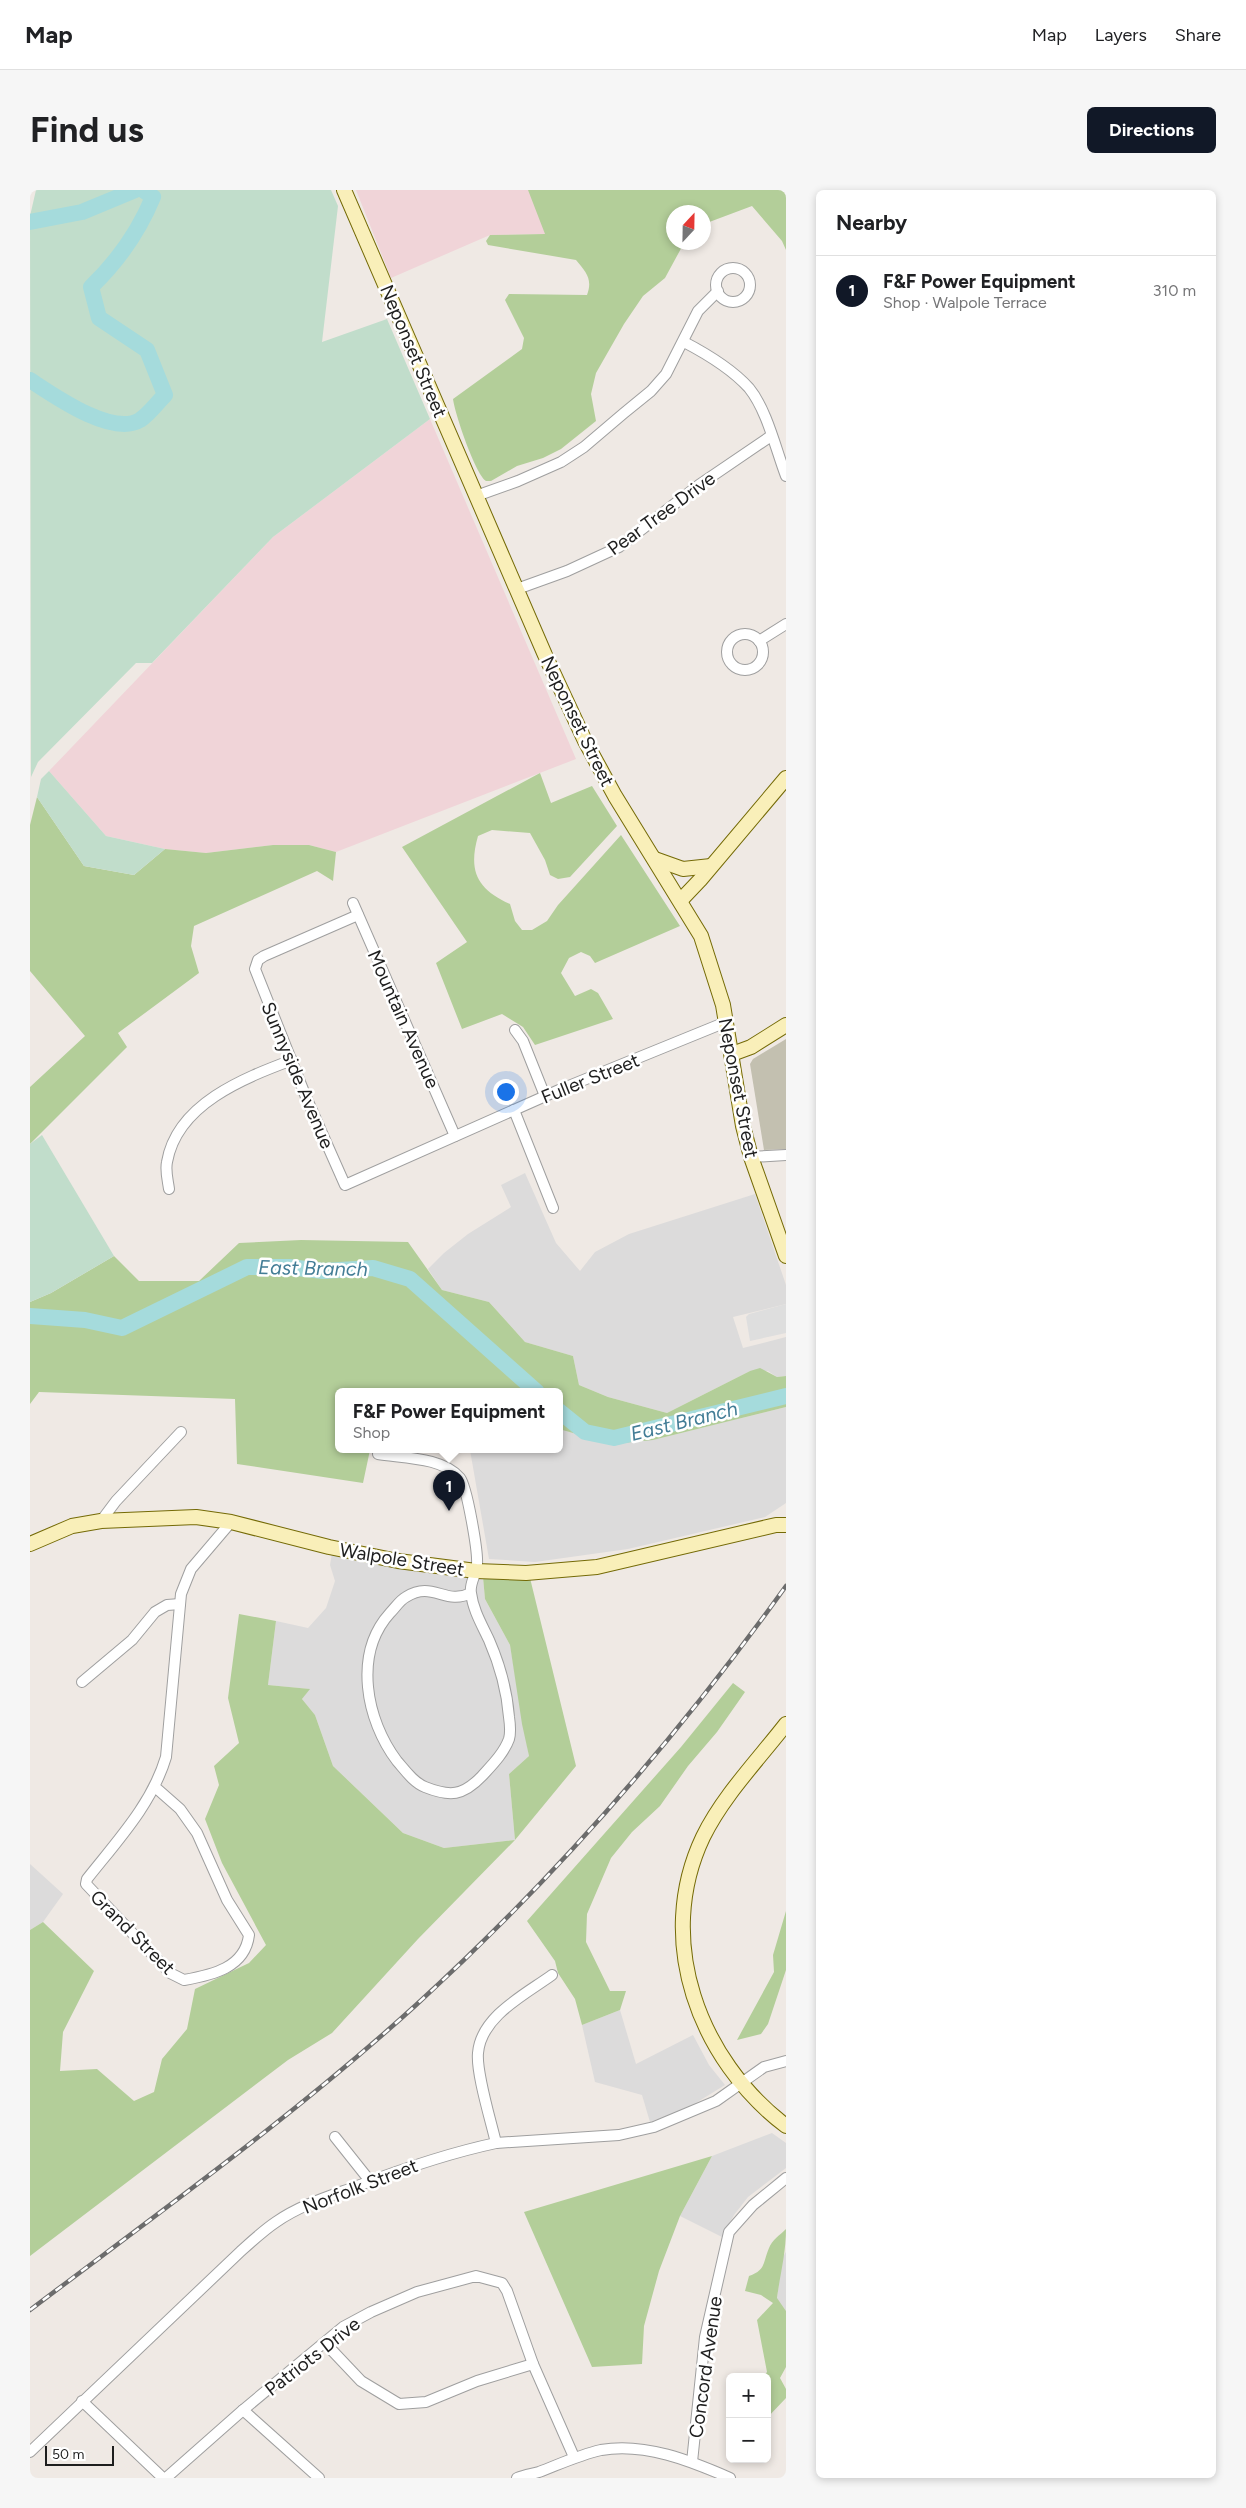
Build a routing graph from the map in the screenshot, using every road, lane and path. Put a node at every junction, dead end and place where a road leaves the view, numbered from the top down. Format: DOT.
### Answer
graph roads {
  1 [pos="344,190"];
  2 [pos="718,291"];
  3 [pos="684,342"];
  4 [pos="771,436"];
  5 [pos="786,476"];
  6 [pos="476,496"];
  7 [pos="518,590"];
  8 [pos="786,624"];
  9 [pos="759,641"];
  10 [pos="786,778"];
  11 [pos="655,859"];
  12 [pos="712,866"];
  13 [pos="681,900"];
  14 [pos="353,903"];
  15 [pos="358,915"];
  16 [pos="726,1022"];
  17 [pos="786,1025"];
  18 [pos="514,1030"];
  19 [pos="732,1054"];
  20 [pos="292,1060"];
  21 [pos="546,1096"];
  22 [pos="514,1110"];
  23 [pos="455,1136"];
  24 [pos="786,1154"];
  25 [pos="751,1156"];
  26 [pos="345,1185"];
  27 [pos="169,1189"];
  28 [pos="553,1208"];
  29 [pos="786,1256"];
  30 [pos="181,1432"];
  31 [pos="378,1454"];
  32 [pos="101,1522"];
  33 [pos="231,1522"];
  34 [pos="783,1522"];
  35 [pos="30,1544"];
  36 [pos="476,1571"];
  37 [pos="471,1593"];
  38 [pos="180,1604"];
  39 [pos="82,1682"];
  40 [pos="786,1724"];
  41 [pos="155,1787"];
  42 [pos="552,1975"];
  43 [pos="783,2061"];
  44 [pos="740,2084"];
  45 [pos="786,2126"];
  46 [pos="335,2137"];
  47 [pos="496,2143"];
  48 [pos="786,2178"];
  49 [pos="370,2181"];
  50 [pos="325,2343"];
  51 [pos="533,2364"];
  52 [pos="82,2401"];
  53 [pos="243,2410"];
  54 [pos="30,2452"];
  55 [pos="574,2457"];
  56 [pos="692,2462"];
  57 [pos="540,2475"];
  58 [pos="164,2478"];
  59 [pos="320,2478"];
  60 [pos="517,2478"];
  61 [pos="730,2478"];
  1 -- 6 [label="main road, Neponset Street"];
  2 -- 3 [label="street"];
  3 -- 4 [label="street"];
  3 -- 6 [label="street"];
  4 -- 5 [label="street"];
  4 -- 7 [label="street, Pear Tree Drive"];
  6 -- 7 [label="main road, Neponset Street"];
  7 -- 11 [label="main road, Neponset Street"];
  8 -- 9 [label="street"];
  10 -- 12 [label="main road"];
  11 -- 12 [label="main road"];
  11 -- 13 [label="main road, Neponset Street"];
  12 -- 13 [label="main road"];
  13 -- 16 [label="main road, Neponset Street"];
  14 -- 15 [label="street, Mountain Avenue"];
  15 -- 20 [label="street, Sunnyside Avenue"];
  15 -- 23 [label="street, Mountain Avenue"];
  16 -- 19 [label="main road, Neponset Street"];
  16 -- 21 [label="street, Fuller Street"];
  17 -- 19 [label="main road"];
  18 -- 21 [label="street"];
  19 -- 25 [label="main road, Neponset Street"];
  20 -- 26 [label="street, Sunnyside Avenue"];
  20 -- 27 [label="street"];
  21 -- 22 [label="street, Fuller Street"];
  22 -- 23 [label="street, Fuller Street"];
  22 -- 28 [label="street"];
  23 -- 26 [label="street, Fuller Street"];
  24 -- 25 [label="street"];
  25 -- 29 [label="main road, Neponset Street"];
  30 -- 32 [label="street"];
  31 -- 36 [label="street"];
  32 -- 33 [label="main road, Walpole Street"];
  32 -- 35 [label="main road, Walpole Street"];
  33 -- 36 [label="main road, Walpole Street"];
  33 -- 38 [label="street, Grand Street"];
  34 -- 36 [label="main road, Walpole Street"];
  36 -- 37 [label="street"];
  37 -- 37 [label="street"];
  38 -- 39 [label="street"];
  38 -- 41 [label="street, Grand Street"];
  40 -- 44 [label="main road"];
  41 -- 41 [label="street, Grand Street"];
  42 -- 47 [label="street"];
  43 -- 44 [label="street, Norfolk Street"];
  44 -- 45 [label="main road"];
  44 -- 47 [label="street, Norfolk Street"];
  46 -- 49 [label="street"];
  47 -- 49 [label="street, Norfolk Street"];
  48 -- 56 [label="street, Concord Avenue"];
  49 -- 52 [label="street, Norfolk Street"];
  50 -- 51 [label="street"];
  50 -- 51 [label="street, Patriots Drive"];
  50 -- 53 [label="street, Patriots Drive"];
  51 -- 55 [label="street, Patriots Drive"];
  52 -- 54 [label="street, Norfolk Street"];
  52 -- 58 [label="street"];
  53 -- 58 [label="street, Patriots Drive"];
  53 -- 59 [label="street"];
  55 -- 56 [label="street"];
  55 -- 57 [label="street"];
  56 -- 61 [label="street"];
  57 -- 60 [label="street"];
}
